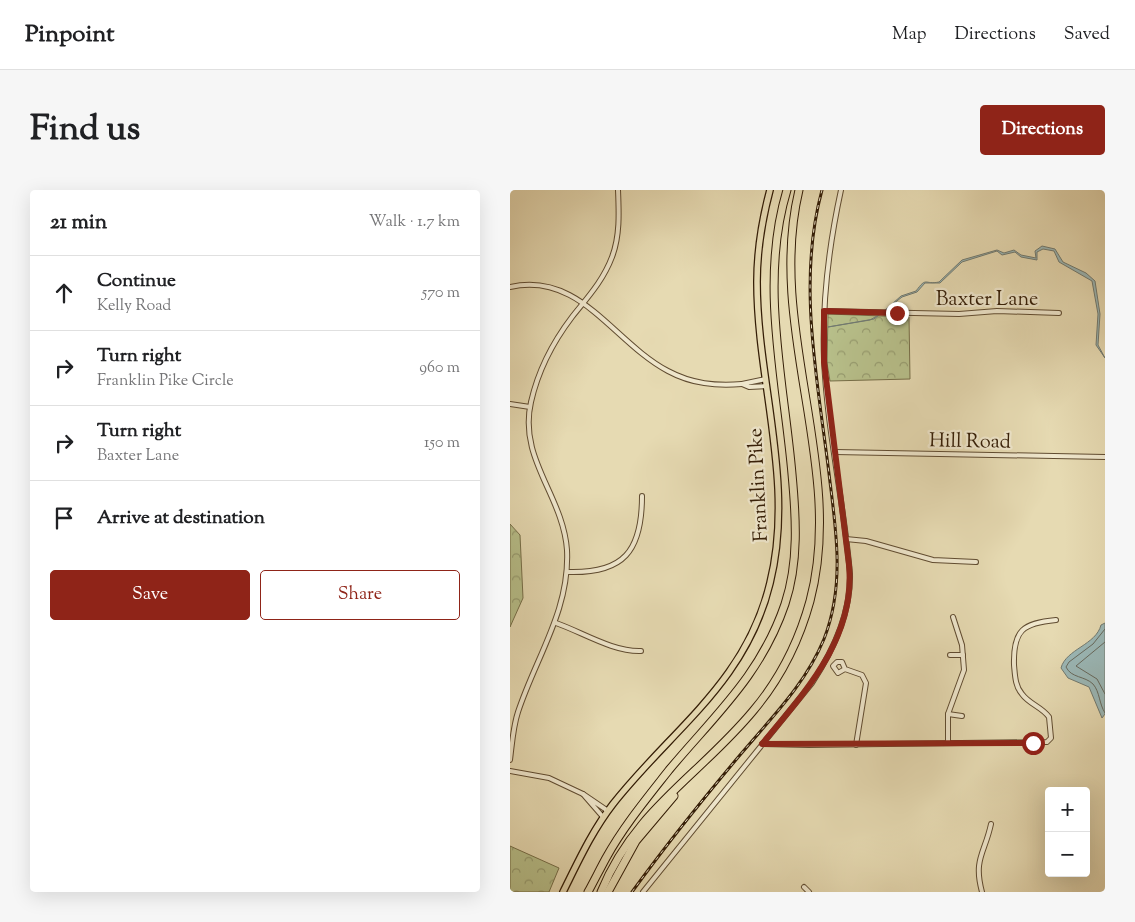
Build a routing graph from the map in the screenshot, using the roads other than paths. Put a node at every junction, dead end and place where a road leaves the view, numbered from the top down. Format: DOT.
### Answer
graph roads {
  1 [pos="618,190"];
  2 [pos="770,190"];
  3 [pos="787,190"];
  4 [pos="799,190"];
  5 [pos="841,190"];
  6 [pos="510,287"];
  7 [pos="583,304"];
  8 [pos="824,311"];
  9 [pos="1060,313"];
  10 [pos="766,383"];
  11 [pos="510,404"];
  12 [pos="530,407"];
  13 [pos="835,452"];
  14 [pos="1105,457"];
  15 [pos="642,496"];
  16 [pos="846,539"];
  17 [pos="976,562"];
  18 [pos="567,572"];
  19 [pos="953,617"];
  20 [pos="1056,620"];
  21 [pos="556,623"];
  22 [pos="641,651"];
  23 [pos="950,655"];
  24 [pos="963,655"];
  25 [pos="845,669"];
  26 [pos="948,714"];
  27 [pos="962,716"];
  28 [pos="948,743"];
  29 [pos="762,744"];
  30 [pos="856,745"];
  31 [pos="510,760"];
  32 [pos="696,770"];
  33 [pos="510,771"];
  34 [pos="583,794"];
  35 [pos="608,811"];
  36 [pos="603,817"];
  37 [pos="991,824"];
  38 [pos="804,887"];
  39 [pos="563,892"];
  40 [pos="589,892"];
  41 [pos="601,892"];
  42 [pos="608,892"];
  43 [pos="643,892"];
  44 [pos="809,892"];
  45 [pos="982,892"];
  1 -- 7 [label="street"];
  2 -- 10 [label="main road, Franklin Pike"];
  3 -- 40 [label="highway"];
  4 -- 32 [label="highway"];
  5 -- 8 [label="street"];
  6 -- 7 [label="street"];
  7 -- 10 [label="street"];
  7 -- 12 [label="street"];
  8 -- 9 [label="street, Baxter Lane"];
  8 -- 13 [label="street"];
  10 -- 35 [label="main road, Franklin Pike"];
  11 -- 12 [label="street"];
  12 -- 18 [label="street"];
  13 -- 14 [label="street, Hill Road"];
  13 -- 16 [label="street"];
  15 -- 18 [label="street"];
  16 -- 17 [label="street"];
  16 -- 29 [label="street"];
  18 -- 21 [label="street"];
  19 -- 24 [label="street"];
  20 -- 28 [label="street"];
  21 -- 22 [label="street"];
  21 -- 31 [label="street"];
  23 -- 24 [label="street"];
  24 -- 26 [label="street"];
  25 -- 30 [label="street"];
  26 -- 27 [label="street"];
  26 -- 28 [label="street"];
  28 -- 30 [label="street"];
  29 -- 30 [label="street"];
  29 -- 43 [label="street"];
  32 -- 41 [label="highway"];
  32 -- 42 [label="highway"];
  33 -- 34 [label="street"];
  34 -- 35 [label="street"];
  34 -- 36 [label="street"];
  35 -- 36 [label="main road, Franklin Pike"];
  36 -- 39 [label="main road, Franklin Pike"];
  37 -- 45 [label="street"];
  38 -- 44 [label="street"];
}
